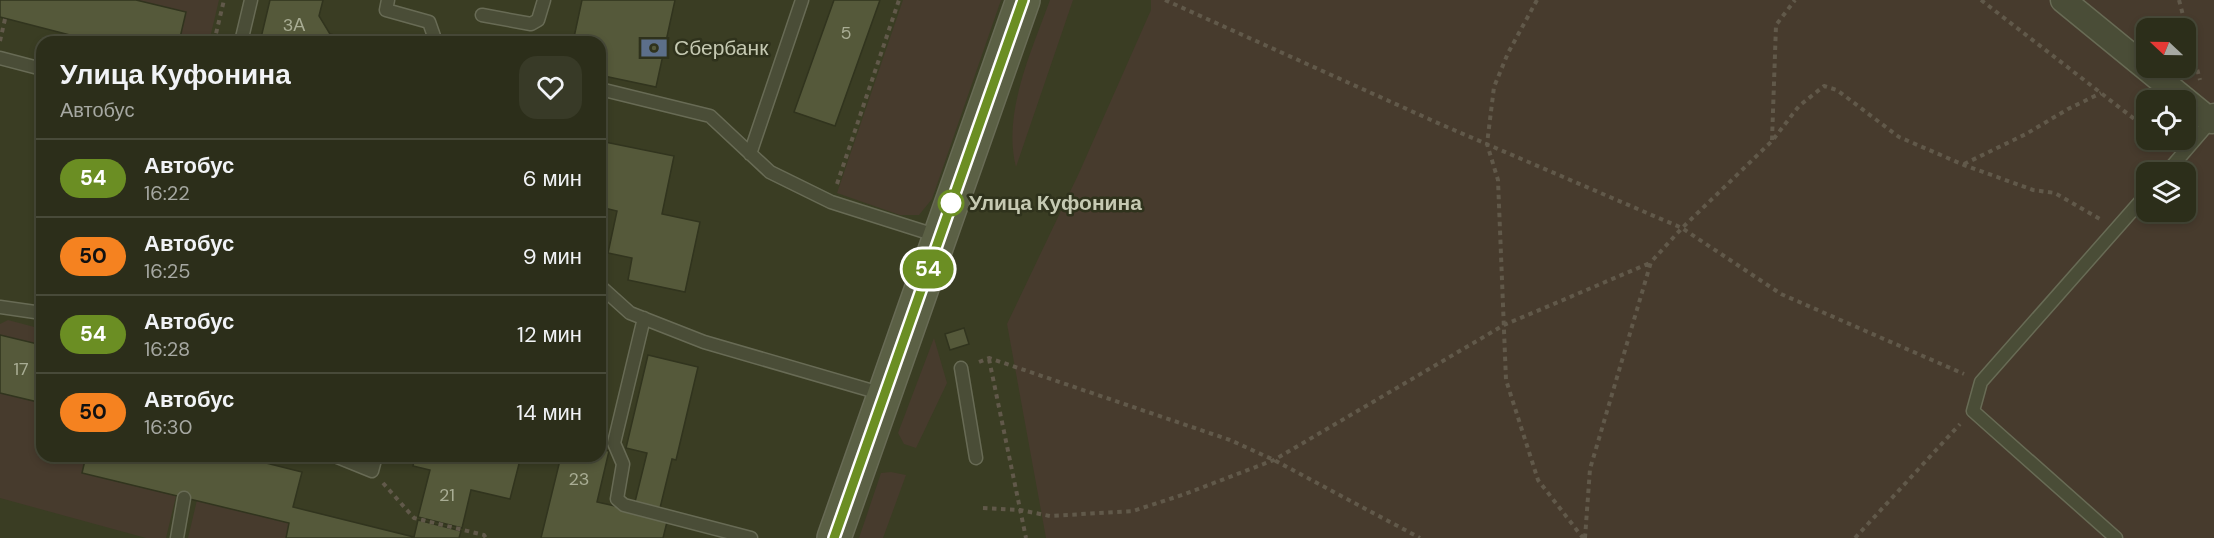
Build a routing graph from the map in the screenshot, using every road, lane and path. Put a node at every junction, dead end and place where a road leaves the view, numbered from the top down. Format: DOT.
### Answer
graph roads {
  1 [pos="224,0"];
  2 [pos="251,0"];
  3 [pos="388,0"];
  4 [pos="544,0"];
  5 [pos="802,0"];
  6 [pos="899,0"];
  7 [pos="1023,0"];
  8 [pos="1165,0"];
  9 [pos="1536,0"];
  10 [pos="1795,0"];
  11 [pos="1981,0"];
  12 [pos="2063,0"];
  13 [pos="2179,0"];
  14 [pos="482,15"];
  15 [pos="5,19"];
  16 [pos="215,36"];
  17 [pos="242,36"];
  18 [pos="434,36"];
  19 [pos="0,41"];
  20 [pos="0,58"];
  21 [pos="36,67"];
  22 [pos="606,90"];
  23 [pos="2102,93"];
  24 [pos="2212,118"];
  25 [pos="2136,120"];
  26 [pos="1772,141"];
  27 [pos="1487,144"];
  28 [pos="750,154"];
  29 [pos="2175,162"];
  30 [pos="1964,165"];
  31 [pos="831,201"];
  32 [pos="2136,206"];
  33 [pos="2100,219"];
  34 [pos="1682,228"];
  35 [pos="939,236"];
  36 [pos="1651,262"];
  37 [pos="606,291"];
  38 [pos="0,307"];
  39 [pos="36,312"];
  40 [pos="644,318"];
  41 [pos="1504,325"];
  42 [pos="988,358"];
  43 [pos="961,368"];
  44 [pos="1981,382"];
  45 [pos="884,394"];
  46 [pos="1972,411"];
  47 [pos="976,458"];
  48 [pos="1274,460"];
  49 [pos="350,462"];
  50 [pos="374,462"];
  51 [pos="372,471"];
  52 [pos="184,498"];
  53 [pos="983,508"];
  54 [pos="1020,510"];
  55 [pos="177,538"];
  56 [pos="486,538"];
  57 [pos="751,538"];
  58 [pos="834,538"];
  59 [pos="1026,538"];
  60 [pos="1420,538"];
  61 [pos="1584,538"];
  62 [pos="1855,538"];
  63 [pos="2116,538"];
  1 -- 16 [label="path"];
  2 -- 17 [label="lane"];
  3 -- 18 [label="lane"];
  4 -- 14 [label="lane"];
  5 -- 28 [label="lane"];
  6 -- 31 [label="path"];
  7 -- 35 [label="main road"];
  8 -- 27 [label="path"];
  9 -- 27 [label="path"];
  10 -- 26 [label="path"];
  11 -- 23 [label="path"];
  12 -- 24 [label="street"];
  13 -- 24 [label="path"];
  15 -- 19 [label="path"];
  20 -- 21 [label="lane"];
  22 -- 28 [label="lane"];
  23 -- 25 [label="path"];
  23 -- 30 [label="path"];
  24 -- 29 [label="lane"];
  26 -- 30 [label="path"];
  26 -- 34 [label="path"];
  27 -- 34 [label="path"];
  27 -- 41 [label="path"];
  28 -- 31 [label="lane"];
  30 -- 33 [label="path"];
  31 -- 35 [label="lane"];
  32 -- 44 [label="lane"];
  34 -- 36 [label="path"];
  34 -- 44 [label="path"];
  35 -- 45 [label="main road"];
  36 -- 41 [label="path"];
  36 -- 61 [label="path"];
  37 -- 40 [label="lane"];
  38 -- 39 [label="lane"];
  40 -- 45 [label="lane"];
  40 -- 57 [label="lane"];
  41 -- 48 [label="path"];
  41 -- 61 [label="path"];
  42 -- 43 [label="path"];
  42 -- 48 [label="path"];
  42 -- 54 [label="path"];
  43 -- 47 [label="lane"];
  44 -- 46 [label="lane"];
  45 -- 58 [label="main road"];
  46 -- 62 [label="path"];
  46 -- 63 [label="lane"];
  48 -- 54 [label="path"];
  48 -- 60 [label="path"];
  49 -- 51 [label="lane"];
  50 -- 51 [label="lane"];
  51 -- 56 [label="path"];
  52 -- 55 [label="lane"];
  53 -- 54 [label="path"];
  54 -- 59 [label="path"];
}
